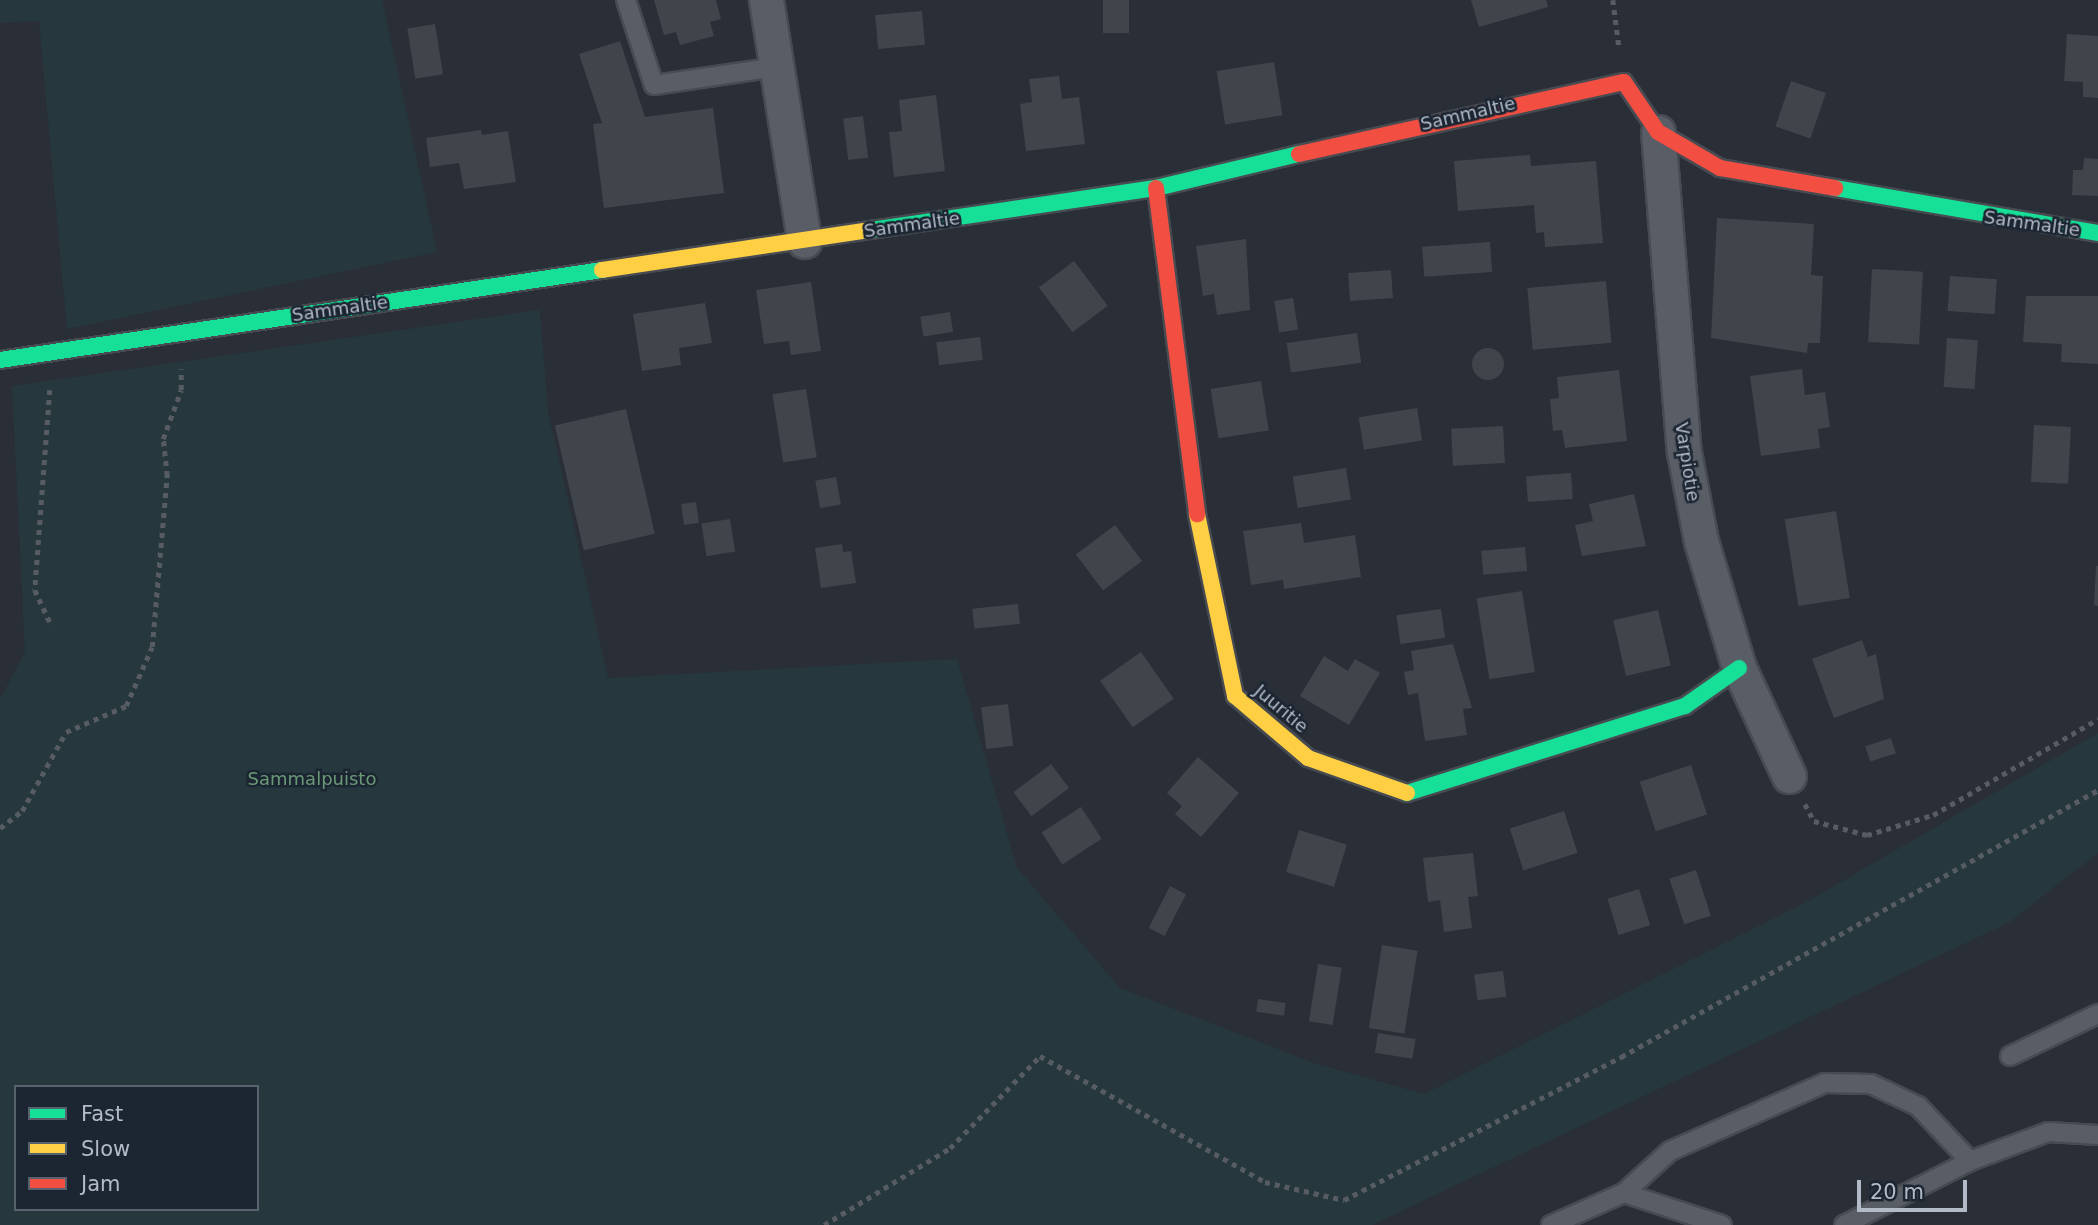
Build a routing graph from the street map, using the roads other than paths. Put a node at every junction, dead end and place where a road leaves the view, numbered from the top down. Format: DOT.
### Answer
graph roads {
  1 [pos="626,0"];
  2 [pos="766,0"];
  3 [pos="776,66"];
  4 [pos="1658,132"];
  5 [pos="1156,188"];
  6 [pos="2098,233"];
  7 [pos="804,241"];
  8 [pos="0,360"];
  9 [pos="1739,668"];
  10 [pos="1789,776"];
  11 [pos="2098,1014"];
  12 [pos="2010,1056"];
  13 [pos="2098,1135"];
  14 [pos="1970,1161"];
  15 [pos="1624,1193"];
  16 [pos="1551,1225"];
  17 [pos="1722,1225"];
  18 [pos="1844,1225"];
  1 -- 3 [label="lane"];
  2 -- 3 [label="street"];
  3 -- 7 [label="street"];
  4 -- 5 [label="street, Sammaltie"];
  4 -- 6 [label="street, Sammaltie"];
  4 -- 9 [label="street, Varpiotie"];
  5 -- 7 [label="street, Sammaltie"];
  5 -- 9 [label="street, Juuritie"];
  7 -- 8 [label="street, Sammaltie"];
  9 -- 10 [label="street, Varpiotie"];
  11 -- 12 [label="lane"];
  13 -- 14 [label="lane"];
  14 -- 15 [label="lane"];
  14 -- 18 [label="lane"];
  15 -- 16 [label="lane"];
  15 -- 17 [label="lane"];
}
